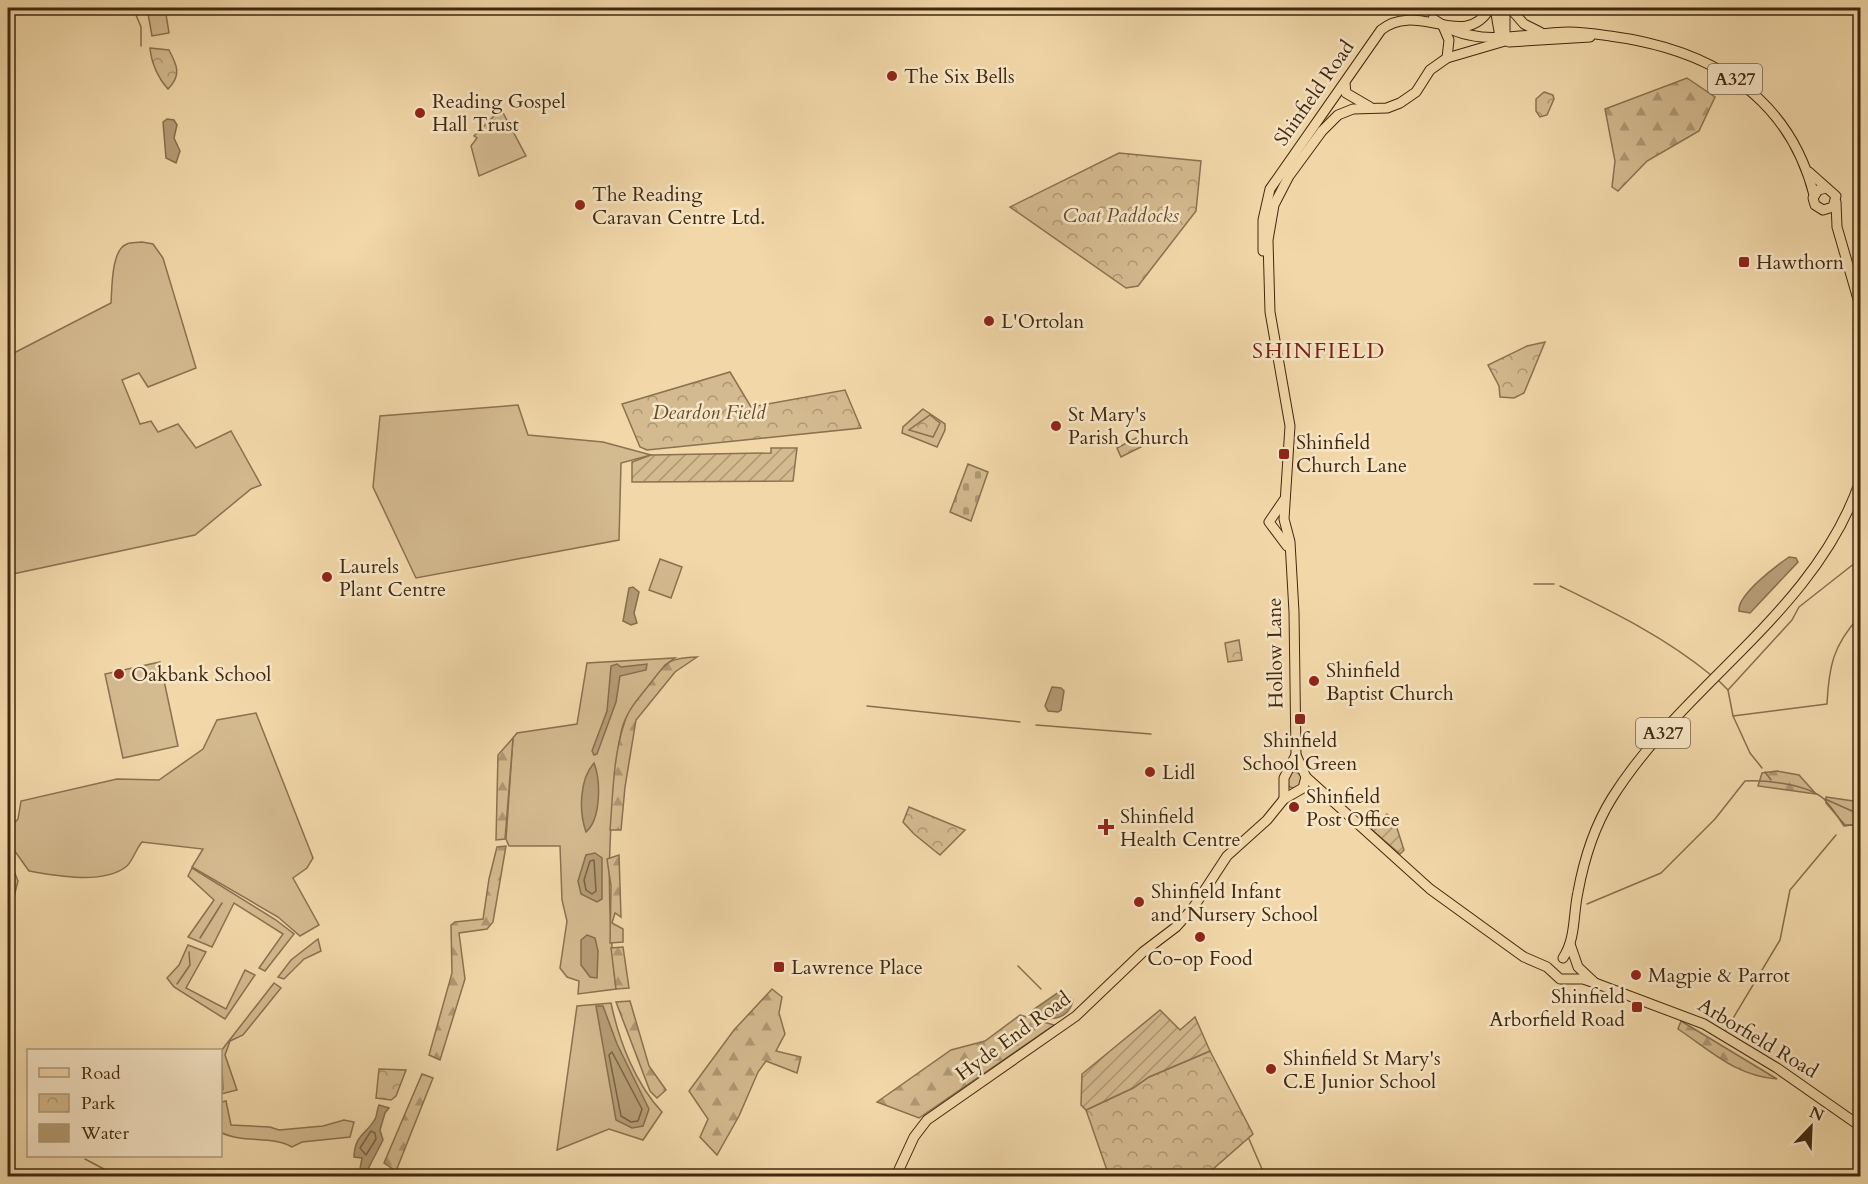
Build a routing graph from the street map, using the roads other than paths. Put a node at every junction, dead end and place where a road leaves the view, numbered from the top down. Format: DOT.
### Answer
graph roads {
  1 [pos="1490,8"];
  2 [pos="1495,8"];
  3 [pos="1505,8"];
  4 [pos="1510,8"];
  5 [pos="1433,19"];
  6 [pos="1443,26"];
  7 [pos="1546,33"];
  8 [pos="1607,36"];
  9 [pos="1504,38"];
  10 [pos="1447,58"];
  11 [pos="1345,83"];
  12 [pos="1372,108"];
  13 [pos="1809,172"];
  14 [pos="1273,184"];
  15 [pos="1827,188"];
  16 [pos="1814,195"];
  17 [pos="1836,202"];
  18 [pos="1823,210"];
  19 [pos="1838,227"];
  20 [pos="1860,306"];
  21 [pos="1860,481"];
  22 [pos="1287,494"];
  23 [pos="1275,514"];
  24 [pos="1285,521"];
  25 [pos="1275,529"];
  26 [pos="1290,550"];
  27 [pos="1296,755"];
  28 [pos="1290,770"];
  29 [pos="1304,774"];
  30 [pos="1286,786"];
  31 [pos="1299,790"];
  32 [pos="1325,793"];
  33 [pos="1284,799"];
  34 [pos="1570,944"];
  35 [pos="1560,960"];
  36 [pos="1576,963"];
  37 [pos="1540,964"];
  38 [pos="1555,974"];
  39 [pos="1573,979"];
  40 [pos="1595,983"];
  41 [pos="1860,1126"];
  42 [pos="896,1176"];
  1 -- 5 [label="main road"];
  2 -- 9 [label="main road"];
  3 -- 9 [label="main road"];
  4 -- 7 [label="main road, A327"];
  5 -- 6 [label="main road"];
  5 -- 11 [label="main road, Shinfield Road"];
  6 -- 9 [label="main road"];
  6 -- 10 [label="main road"];
  7 -- 8 [label="main road, A327"];
  7 -- 9 [label="main road"];
  8 -- 9 [label="main road, A327"];
  8 -- 13 [label="main road, A327"];
  9 -- 10 [label="main road"];
  10 -- 12 [label="main road"];
  11 -- 12 [label="main road"];
  11 -- 14 [label="main road, Shinfield Road"];
  12 -- 14 [label="main road, Shinfield Road"];
  13 -- 15 [label="main road, A327"];
  13 -- 16 [label="main road, A327"];
  14 -- 22 [label="main road, Hollow Lane"];
  15 -- 16 [label="main road"];
  15 -- 17 [label="main road"];
  16 -- 18 [label="main road"];
  17 -- 18 [label="main road"];
  17 -- 19 [label="main road"];
  18 -- 19 [label="main road"];
  19 -- 20 [label="main road"];
  21 -- 34 [label="main road, A327"];
  22 -- 23 [label="main road, Hollow Lane"];
  22 -- 24 [label="main road, Hollow Lane"];
  23 -- 24 [label="main road"];
  23 -- 25 [label="main road"];
  24 -- 25 [label="main road"];
  24 -- 26 [label="main road, Hollow Lane"];
  25 -- 26 [label="main road"];
  26 -- 27 [label="main road, Hollow Lane"];
  27 -- 28 [label="main road, Hollow Lane"];
  27 -- 29 [label="main road, Hollow Lane"];
  28 -- 29 [label="main road"];
  28 -- 30 [label="main road, Hollow Lane"];
  29 -- 31 [label="main road"];
  29 -- 32 [label="main road"];
  30 -- 31 [label="main road"];
  30 -- 33 [label="main road, Hollow Lane"];
  31 -- 32 [label="main road"];
  31 -- 33 [label="main road"];
  32 -- 37 [label="main road"];
  33 -- 42 [label="main road, Hyde End Road"];
  34 -- 35 [label="main road, A327"];
  34 -- 36 [label="main road, A327"];
  35 -- 36 [label="main road"];
  35 -- 37 [label="main road"];
  35 -- 38 [label="main road, A327"];
  36 -- 39 [label="main road"];
  36 -- 40 [label="main road, Arborfield Road"];
  37 -- 38 [label="main road"];
  38 -- 39 [label="main road, Arborfield Road"];
  39 -- 40 [label="main road, Arborfield Road"];
  40 -- 41 [label="main road, Arborfield Road"];
}
